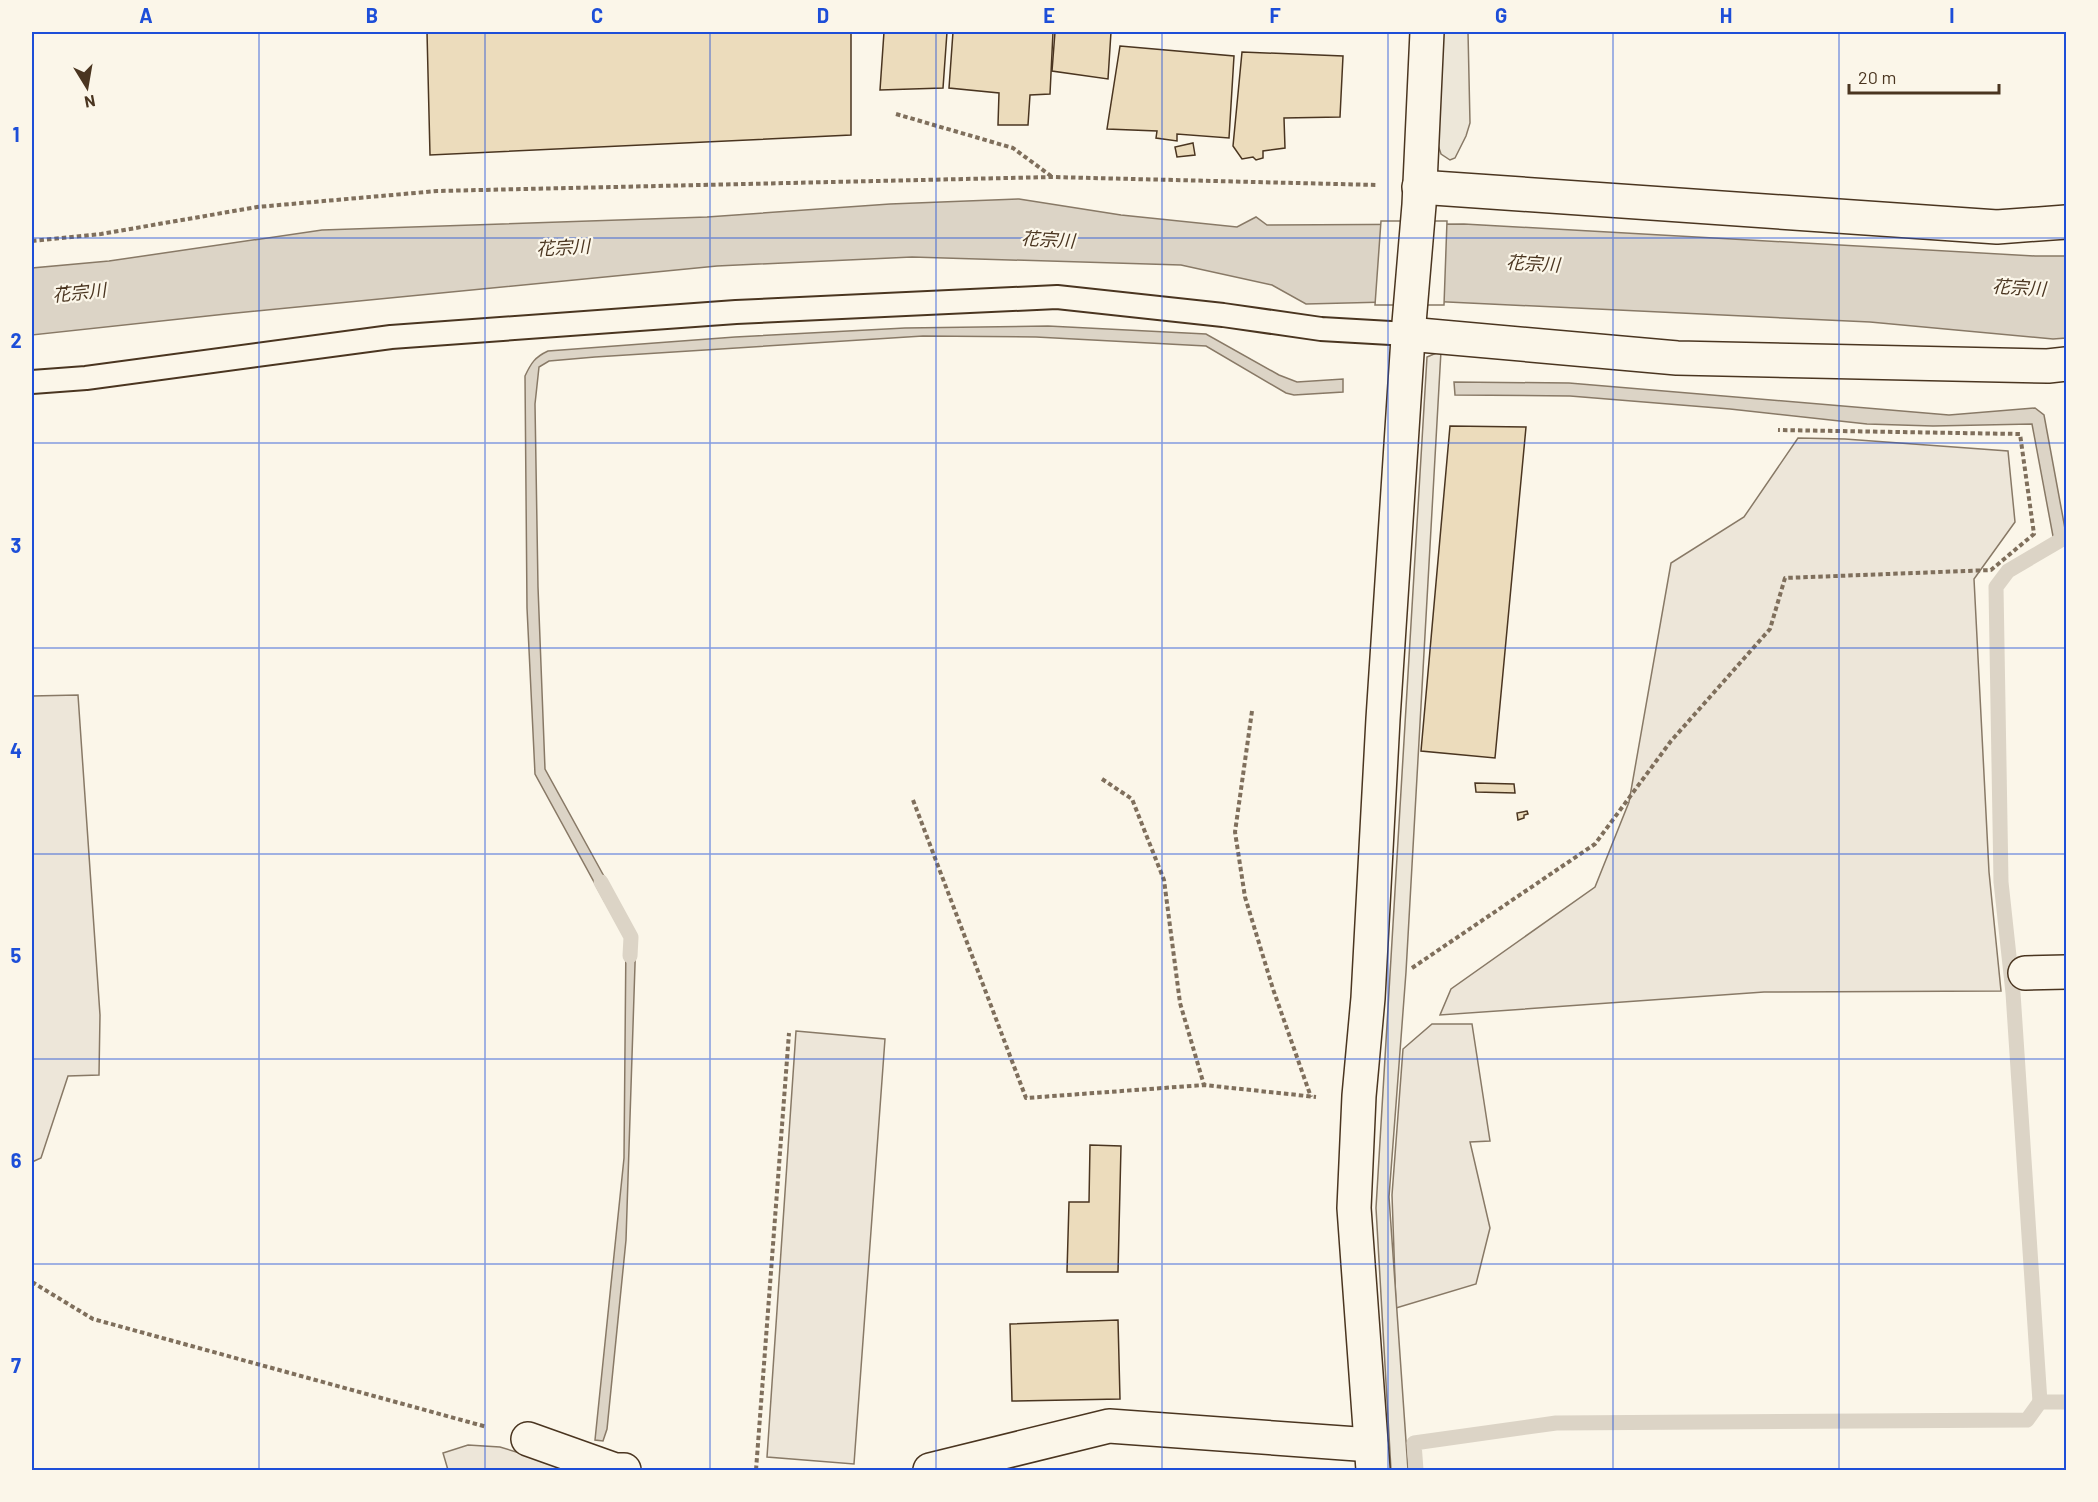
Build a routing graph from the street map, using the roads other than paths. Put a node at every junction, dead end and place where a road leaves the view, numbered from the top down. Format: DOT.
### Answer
graph roads {
  1 [pos="1426,32"];
  2 [pos="1419,196"];
  3 [pos="2067,222"];
  4 [pos="1408,328"];
  5 [pos="2067,364"];
  6 [pos="32,382"];
  7 [pos="2067,972"];
  8 [pos="2025,973"];
  9 [pos="528,1439"];
  10 [pos="1372,1458"];
  11 [pos="615,1470"];
  12 [pos="624,1470"];
  13 [pos="930,1470"];
  1 -- 2 [label="street"];
  2 -- 3 [label="street"];
  2 -- 4 [label="street"];
  4 -- 5 [label="street"];
  4 -- 6 [label="lane"];
  4 -- 10 [label="street"];
  7 -- 8 [label="street"];
  9 -- 11 [label="street"];
  10 -- 13 [label="street"];
  11 -- 12 [label="street"];
}
